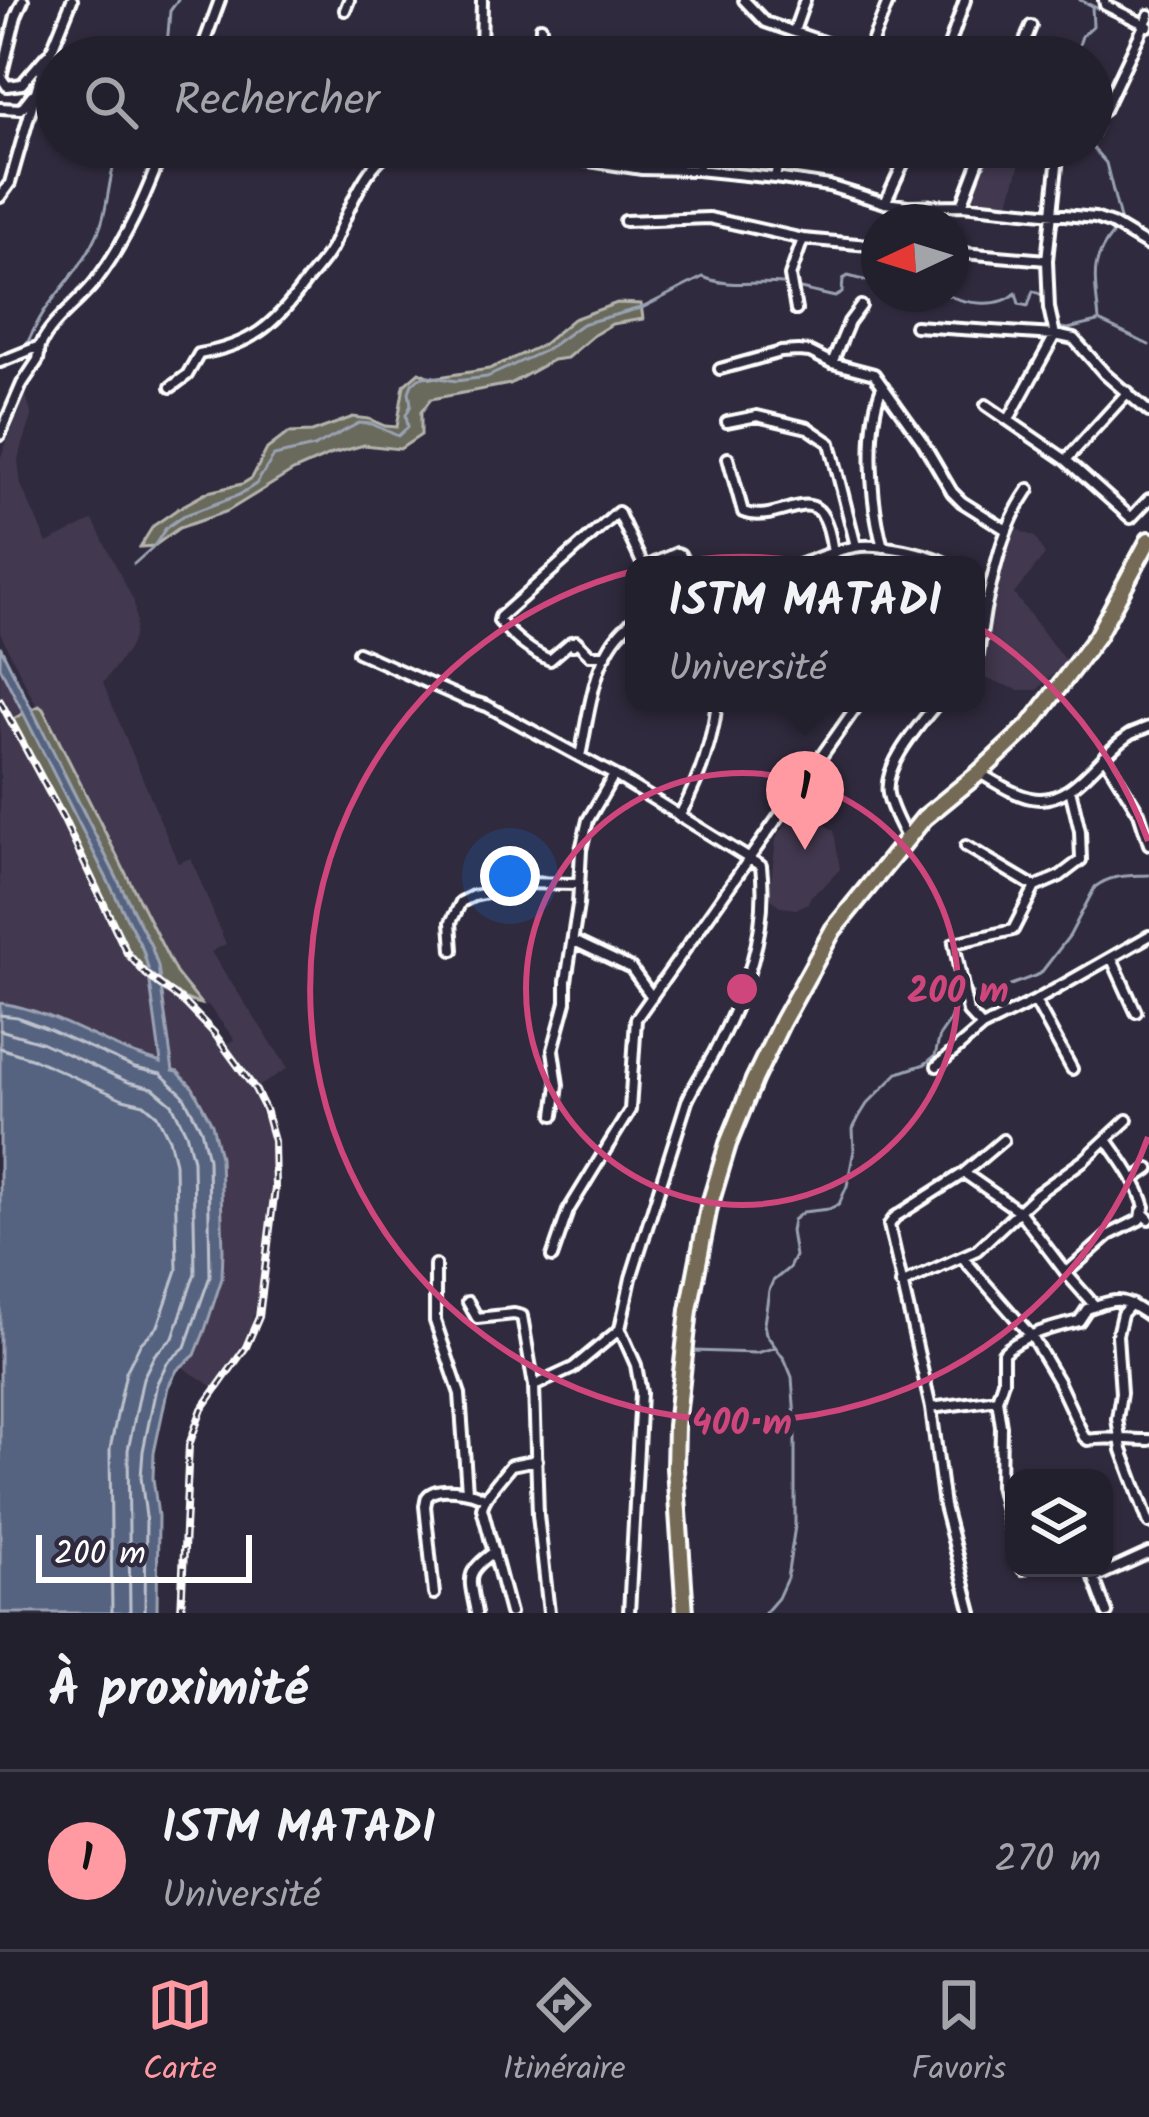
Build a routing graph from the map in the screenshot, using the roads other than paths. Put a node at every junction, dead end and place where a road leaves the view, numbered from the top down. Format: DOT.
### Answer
graph roads {
  1 [pos="23,0"];
  2 [pos="71,0"];
  3 [pos="220,0"];
  4 [pos="482,0"];
  5 [pos="744,0"];
  6 [pos="805,0"];
  7 [pos="889,0"];
  8 [pos="965,0"];
  9 [pos="1104,0"];
  10 [pos="1148,22"];
  11 [pos="1031,26"];
  12 [pos="541,27"];
  13 [pos="794,31"];
  14 [pos="57,36"];
  15 [pos="207,36"];
  16 [pos="481,36"];
  17 [pos="541,36"];
  18 [pos="808,36"];
  19 [pos="875,36"];
  20 [pos="952,36"];
  21 [pos="1027,36"];
  22 [pos="36,68"];
  23 [pos="36,90"];
  24 [pos="1113,92"];
  25 [pos="36,93"];
  26 [pos="0,108"];
  27 [pos="156,168"];
  28 [pos="375,168"];
  29 [pos="637,168"];
  30 [pos="777,168"];
  31 [pos="901,168"];
  32 [pos="976,168"];
  33 [pos="1057,168"];
  34 [pos="678,170"];
  35 [pos="697,170"];
  36 [pos="775,178"];
  37 [pos="0,196"];
  38 [pos="885,202"];
  39 [pos="901,204"];
  40 [pos="962,204"];
  41 [pos="969,206"];
  42 [pos="1052,214"];
  43 [pos="625,221"];
  44 [pos="803,239"];
  45 [pos="861,244"];
  46 [pos="1149,246"];
  47 [pos="969,254"];
  48 [pos="1047,260"];
  49 [pos="861,306"];
  50 [pos="796,310"];
  51 [pos="915,326"];
  52 [pos="1055,335"];
  53 [pos="40,346"];
  54 [pos="0,362"];
  55 [pos="832,363"];
  56 [pos="720,370"];
  57 [pos="883,386"];
  58 [pos="171,387"];
  59 [pos="1127,392"];
  60 [pos="986,405"];
  61 [pos="1149,412"];
  62 [pos="1009,419"];
  63 [pos="727,422"];
  64 [pos="0,435"];
  65 [pos="728,458"];
  66 [pos="1066,460"];
  67 [pos="1029,489"];
  68 [pos="1149,499"];
  69 [pos="1005,529"];
  70 [pos="1149,540"];
  71 [pos="856,546"];
  72 [pos="883,547"];
  73 [pos="641,556"];
  74 [pos="829,556"];
  75 [pos="834,556"];
  76 [pos="925,556"];
  77 [pos="985,610"];
  78 [pos="625,632"];
  79 [pos="358,652"];
  80 [pos="606,655"];
  81 [pos="715,712"];
  82 [pos="853,712"];
  83 [pos="930,712"];
  84 [pos="1149,727"];
  85 [pos="580,756"];
  86 [pos="1104,756"];
  87 [pos="980,773"];
  88 [pos="614,775"];
  89 [pos="1070,789"];
  90 [pos="679,817"];
  91 [pos="908,839"];
  92 [pos="1149,844"];
  93 [pos="965,846"];
  94 [pos="750,858"];
  95 [pos="578,884"];
  96 [pos="1035,886"];
  97 [pos="1149,936"];
  98 [pos="574,941"];
  99 [pos="453,950"];
  100 [pos="1112,959"];
  101 [pos="652,997"];
  102 [pos="1035,1001"];
  103 [pos="1136,1012"];
  104 [pos="982,1027"];
  105 [pos="937,1066"];
  106 [pos="1072,1069"];
  107 [pos="554,1115"];
  108 [pos="1127,1120"];
  109 [pos="1004,1140"];
  110 [pos="1107,1140"];
  111 [pos="1149,1168"];
  112 [pos="964,1173"];
  113 [pos="1133,1180"];
  114 [pos="1020,1212"];
  115 [pos="1146,1215"];
  116 [pos="552,1257"];
  117 [pos="962,1257"];
  118 [pos="435,1265"];
  119 [pos="1066,1274"];
  120 [pos="901,1284"];
  121 [pos="468,1302"];
  122 [pos="1131,1304"];
  123 [pos="1095,1306"];
  124 [pos="1149,1316"];
  125 [pos="620,1329"];
  126 [pos="1032,1337"];
  127 [pos="534,1386"];
  128 [pos="998,1399"];
  129 [pos="932,1408"];
  130 [pos="1121,1440"];
  131 [pos="1149,1440"];
  132 [pos="537,1460"];
  133 [pos="467,1490"];
  134 [pos="484,1498"];
  135 [pos="1005,1506"];
  136 [pos="1149,1523"];
  137 [pos="494,1552"];
  138 [pos="1149,1553"];
  139 [pos="434,1594"];
  140 [pos="476,1613"];
  141 [pos="511,1613"];
  142 [pos="549,1613"];
  143 [pos="629,1613"];
  144 [pos="685,1613"];
  145 [pos="972,1613"];
  146 [pos="1107,1613"];
  1 -- 22 [label="street"];
  2 -- 14 [label="street"];
  3 -- 15 [label="street"];
  4 -- 16 [label="street"];
  5 -- 13 [label="street"];
  6 -- 13 [label="street"];
  7 -- 19 [label="street"];
  8 -- 20 [label="street"];
  9 -- 10 [label="street"];
  10 -- 24 [label="street"];
  11 -- 21 [label="street"];
  12 -- 17 [label="street"];
  13 -- 18 [label="street"];
  23 -- 26 [label="street"];
  25 -- 37 [label="street"];
  27 -- 53 [label="street"];
  28 -- 58 [label="street"];
  29 -- 34 [label="street"];
  30 -- 36 [label="street"];
  31 -- 38 [label="street"];
  32 -- 40 [label="street"];
  33 -- 42 [label="street"];
  34 -- 35 [label="street"];
  35 -- 36 [label="street"];
  36 -- 38 [label="street"];
  38 -- 39 [label="street"];
  41 -- 42 [label="street"];
  42 -- 46 [label="street"];
  42 -- 48 [label="street"];
  43 -- 44 [label="street"];
  44 -- 45 [label="street"];
  44 -- 50 [label="street"];
  47 -- 48 [label="street"];
  48 -- 52 [label="street"];
  49 -- 55 [label="street"];
  51 -- 52 [label="street"];
  52 -- 59 [label="street"];
  52 -- 62 [label="street"];
  53 -- 54 [label="street"];
  53 -- 64 [label="street"];
  55 -- 56 [label="street"];
  55 -- 57 [label="street"];
  57 -- 69 [label="street"];
  57 -- 72 [label="street"];
  59 -- 61 [label="street"];
  59 -- 66 [label="street"];
  60 -- 62 [label="street"];
  62 -- 66 [label="street"];
  63 -- 71 [label="street"];
  65 -- 74 [label="street"];
  66 -- 68 [label="street"];
  67 -- 69 [label="street"];
  69 -- 77 [label="street"];
  70 -- 87 [label="highway"];
  71 -- 72 [label="street"];
  71 -- 75 [label="street"];
  72 -- 76 [label="street"];
  73 -- 80 [label="street"];
  78 -- 80 [label="street"];
  79 -- 85 [label="street"];
  80 -- 85 [label="street"];
  81 -- 90 [label="street"];
  82 -- 94 [label="street"];
  83 -- 91 [label="street"];
  84 -- 86 [label="street"];
  85 -- 88 [label="street"];
  86 -- 89 [label="street"];
  86 -- 92 [label="street"];
  87 -- 89 [label="street"];
  87 -- 91 [label="highway"];
  88 -- 90 [label="street"];
  88 -- 95 [label="street"];
  89 -- 96 [label="street"];
  90 -- 94 [label="street"];
  91 -- 144 [label="highway"];
  93 -- 96 [label="street"];
  94 -- 101 [label="street"];
  94 -- 125 [label="street"];
  95 -- 98 [label="street"];
  95 -- 99 [label="street"];
  96 -- 104 [label="street"];
  97 -- 100 [label="street"];
  98 -- 101 [label="street"];
  98 -- 107 [label="street"];
  100 -- 102 [label="street"];
  100 -- 103 [label="street"];
  101 -- 116 [label="street"];
  102 -- 104 [label="street"];
  102 -- 106 [label="street"];
  104 -- 105 [label="street"];
  108 -- 110 [label="street"];
  109 -- 112 [label="street"];
  110 -- 113 [label="street"];
  110 -- 114 [label="street"];
  111 -- 113 [label="street"];
  112 -- 114 [label="street"];
  112 -- 120 [label="street"];
  113 -- 115 [label="street"];
  114 -- 117 [label="street"];
  114 -- 119 [label="street"];
  115 -- 119 [label="street"];
  117 -- 120 [label="street"];
  117 -- 126 [label="street"];
  118 -- 133 [label="street"];
  119 -- 123 [label="street"];
  120 -- 129 [label="street"];
  121 -- 127 [label="street"];
  122 -- 123 [label="street"];
  122 -- 124 [label="street"];
  122 -- 130 [label="street"];
  123 -- 126 [label="street"];
  125 -- 127 [label="street"];
  125 -- 143 [label="street"];
  126 -- 128 [label="street"];
  126 -- 130 [label="street"];
  127 -- 132 [label="street"];
  128 -- 129 [label="street"];
  128 -- 135 [label="street"];
  129 -- 145 [label="street"];
  130 -- 131 [label="street"];
  130 -- 136 [label="street"];
  132 -- 134 [label="street"];
  132 -- 142 [label="street"];
  133 -- 134 [label="street"];
  133 -- 139 [label="street"];
  134 -- 137 [label="street"];
  137 -- 140 [label="street"];
  137 -- 141 [label="street"];
  138 -- 146 [label="street"];
}
